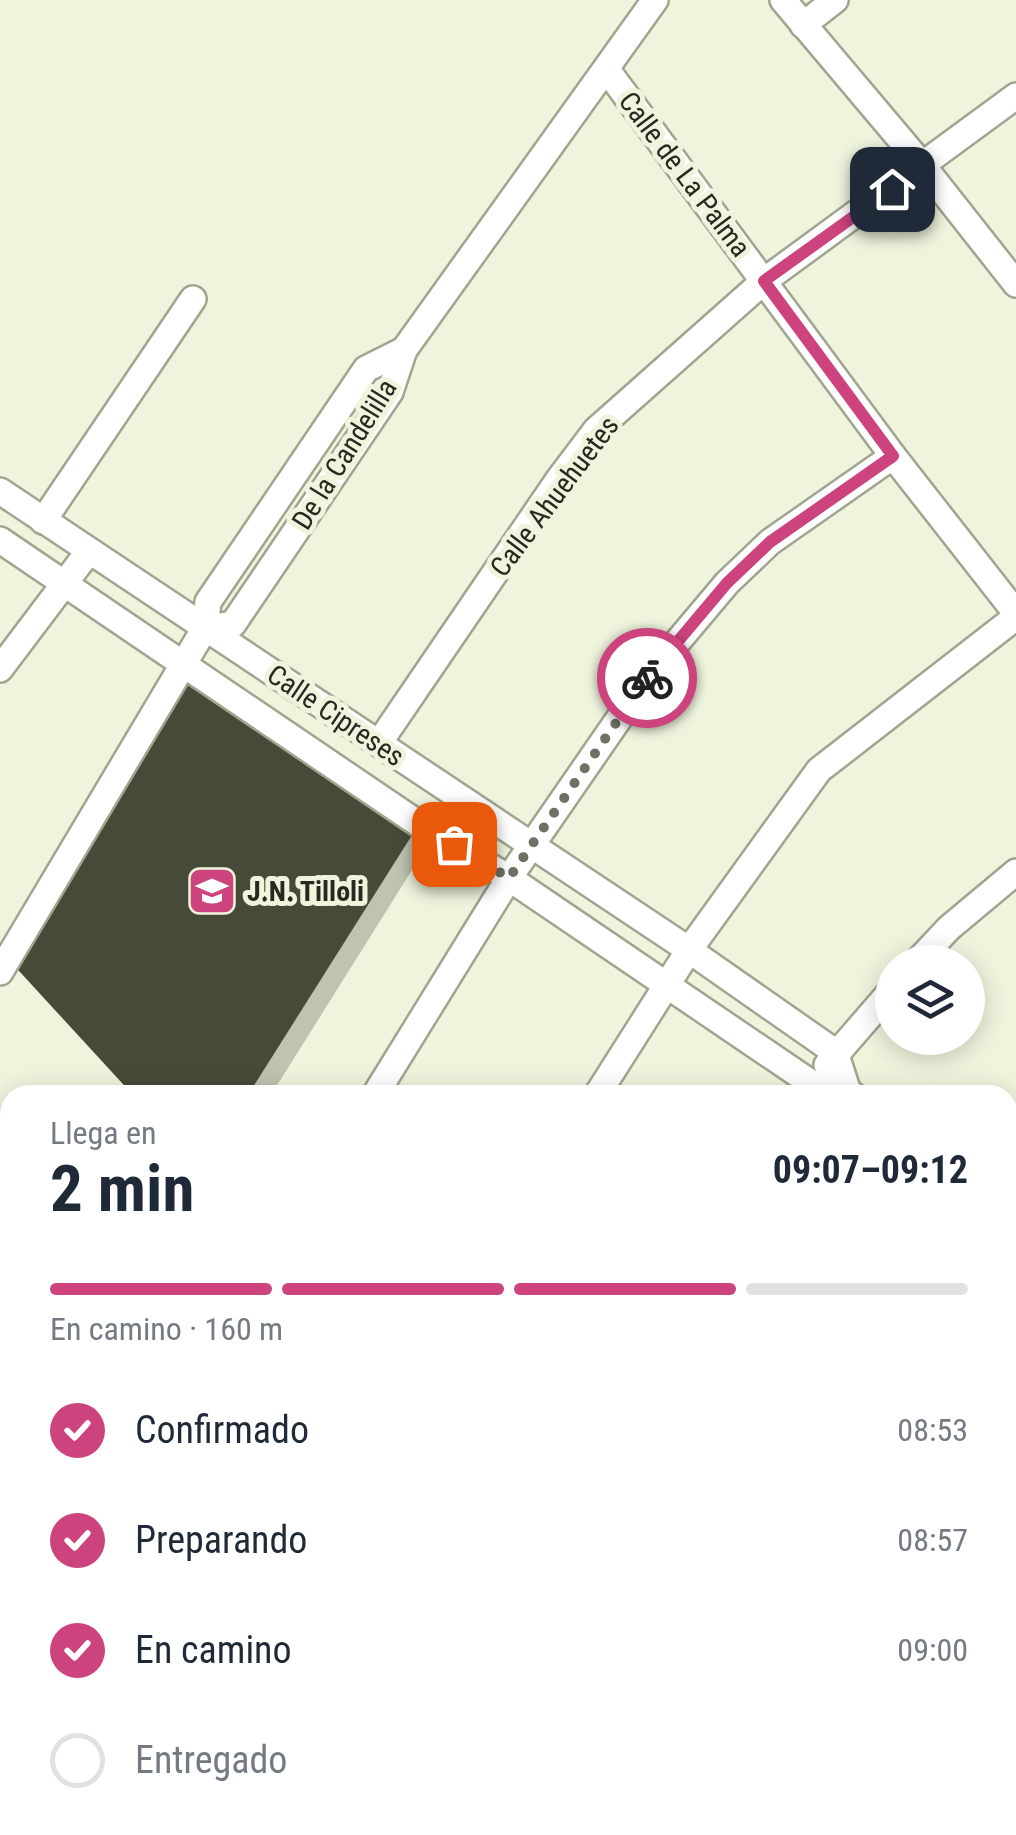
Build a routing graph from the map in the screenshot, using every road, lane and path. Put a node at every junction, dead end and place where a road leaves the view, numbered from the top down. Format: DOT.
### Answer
graph roads {
  1 [pos="655,0"];
  2 [pos="783,0"];
  3 [pos="836,0"];
  4 [pos="802,25"];
  5 [pos="607,70"];
  6 [pos="1016,96"];
  7 [pos="924,166"];
  8 [pos="764,281"];
  9 [pos="1016,284"];
  10 [pos="193,299"];
  11 [pos="893,456"];
  12 [pos="0,491"];
  13 [pos="44,521"];
  14 [pos="0,540"];
  15 [pos="88,551"];
  16 [pos="64,584"];
  17 [pos="1016,615"];
  18 [pos="205,628"];
  19 [pos="182,664"];
  20 [pos="0,669"];
  21 [pos="379,743"];
  22 [pos="532,844"];
  23 [pos="1016,872"];
  24 [pos="509,878"];
  25 [pos="933,945"];
  26 [pos="689,950"];
  27 [pos="0,972"];
  28 [pos="667,985"];
  29 [pos="875,1009"];
  30 [pos="836,1052"];
  31 [pos="381,1085"];
  32 [pos="603,1085"];
  33 [pos="804,1085"];
  34 [pos="814,1085"];
  35 [pos="847,1085"];
  1 -- 5 [label="street"];
  2 -- 4 [label="street"];
  3 -- 4 [label="street"];
  4 -- 7 [label="street"];
  5 -- 8 [label="street, Calle de La Palma"];
  5 -- 18 [label="street, De la Candelilla"];
  6 -- 7 [label="street, Calle Ahuehuetes"];
  7 -- 8 [label="street, Calle Ahuehuetes"];
  7 -- 9 [label="street"];
  8 -- 11 [label="street, Calle de La Palma"];
  8 -- 21 [label="street, Calle Ahuehuetes"];
  10 -- 13 [label="street"];
  11 -- 17 [label="street, Calle de La Palma"];
  11 -- 22 [label="street"];
  12 -- 13 [label="street, Calle Cipreses"];
  13 -- 15 [label="street, Calle Cipreses"];
  14 -- 16 [label="street, Calle Cipreses"];
  15 -- 16 [label="street"];
  15 -- 18 [label="street, Calle Cipreses"];
  16 -- 19 [label="street, Calle Cipreses"];
  16 -- 20 [label="street"];
  17 -- 26 [label="street"];
  18 -- 19 [label="street, De la Candelilla"];
  18 -- 21 [label="street, Calle Cipreses"];
  19 -- 24 [label="street, Calle Cipreses"];
  19 -- 27 [label="street, De la Candelilla"];
  21 -- 22 [label="street, Calle Cipreses"];
  22 -- 24 [label="street"];
  22 -- 26 [label="street, Calle Cipreses"];
  23 -- 25 [label="street"];
  24 -- 28 [label="street, Calle Cipreses"];
  24 -- 31 [label="street"];
  26 -- 28 [label="street"];
  26 -- 30 [label="street, Calle Cipreses"];
  28 -- 32 [label="street"];
  28 -- 33 [label="street, Calle Cipreses"];
  29 -- 30 [label="street"];
  30 -- 34 [label="street"];
  30 -- 35 [label="street, Calle Cipreses"];
}
